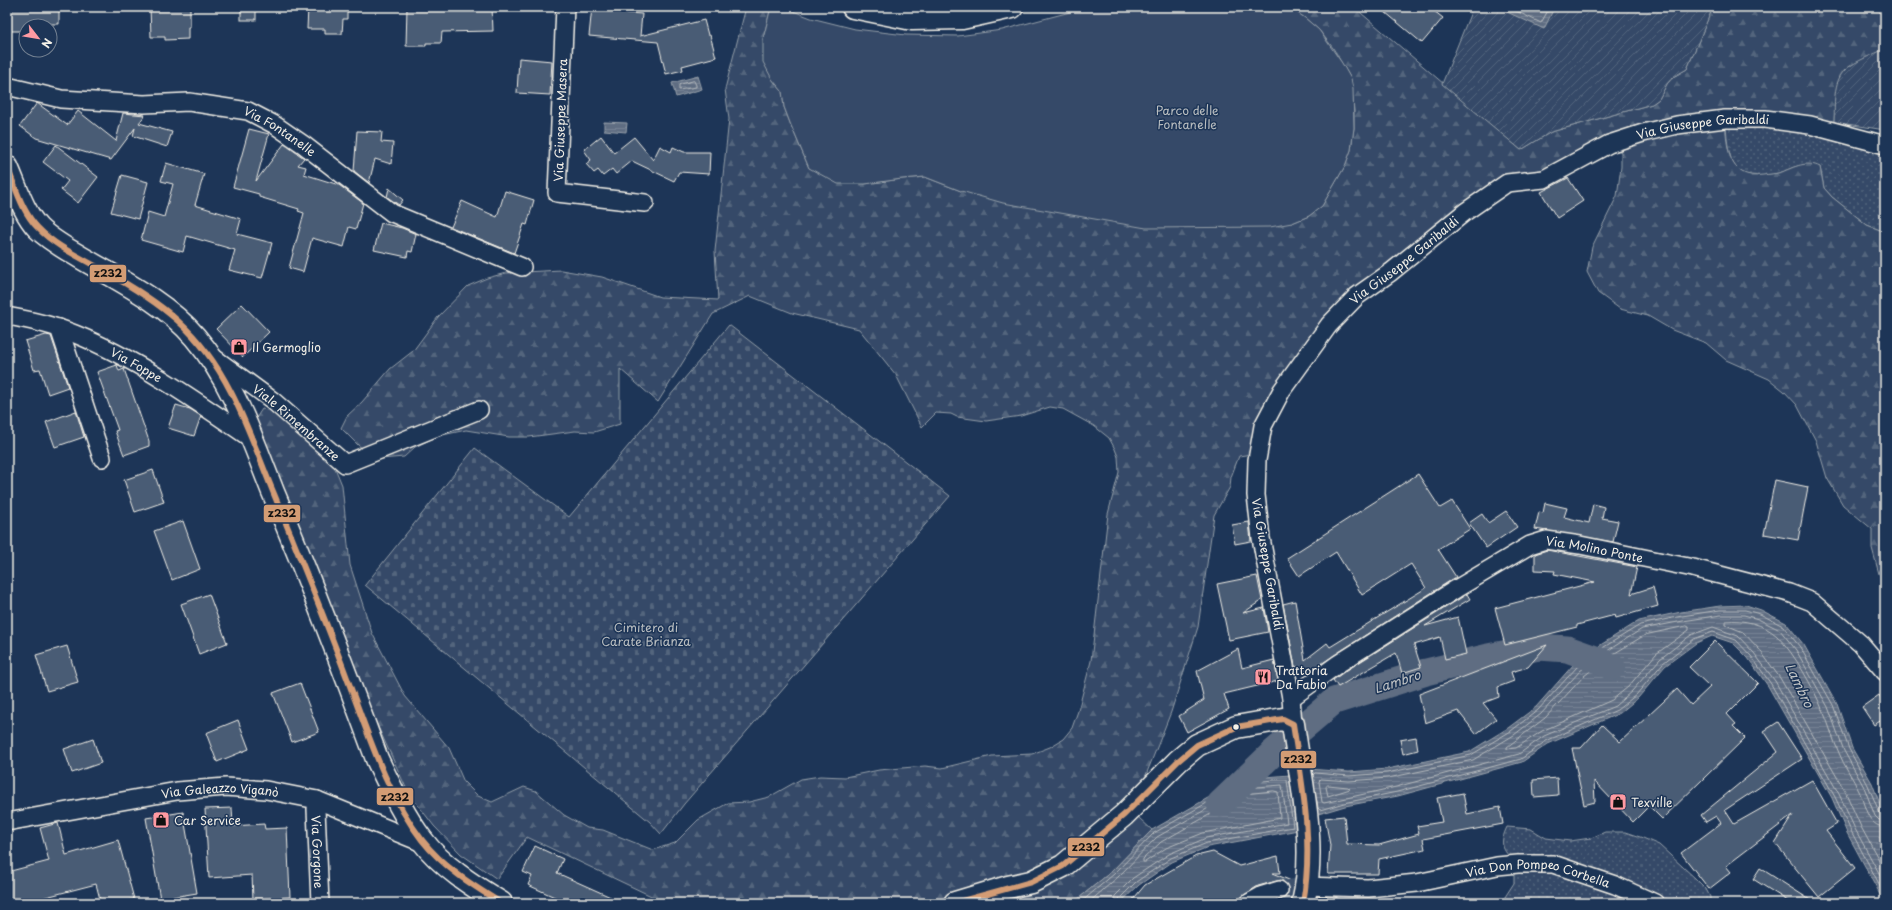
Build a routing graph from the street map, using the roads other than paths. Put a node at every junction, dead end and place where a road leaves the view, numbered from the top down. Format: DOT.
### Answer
graph roads {
  1 [pos="565,7"];
  2 [pos="853,7"];
  3 [pos="1012,7"];
  4 [pos="7,86"];
  5 [pos="1885,145"];
  6 [pos="7,167"];
  7 [pos="645,203"];
  8 [pos="522,267"];
  9 [pos="7,316"];
  10 [pos="59,328"];
  11 [pos="208,353"];
  12 [pos="479,410"];
  13 [pos="253,440"];
  14 [pos="102,458"];
  15 [pos="1885,672"];
  16 [pos="1291,698"];
  17 [pos="1293,724"];
  18 [pos="317,800"];
  19 [pos="7,822"];
  20 [pos="426,844"];
  21 [pos="1279,890"];
  22 [pos="1305,891"];
  23 [pos="320,903"];
  24 [pos="501,903"];
  25 [pos="955,903"];
  26 [pos="1249,903"];
  27 [pos="1655,903"];
  1 -- 7 [label="street, Via Giuseppe Masera"];
  2 -- 3 [label="street"];
  4 -- 8 [label="street, Via Fontanelle"];
  5 -- 16 [label="street, Via Giuseppe Garibaldi"];
  6 -- 11 [label="street"];
  9 -- 10 [label="street, Via Foppe"];
  10 -- 13 [label="street, Via Foppe"];
  10 -- 14 [label="street"];
  11 -- 12 [label="street, Viale Rimembranze"];
  11 -- 13 [label="street"];
  13 -- 20 [label="street"];
  15 -- 16 [label="street, Via Molino Ponte"];
  16 -- 17 [label="street, Via Giuseppe Garibaldi"];
  17 -- 22 [label="street"];
  17 -- 25 [label="street"];
  18 -- 19 [label="street, Via Galeazzo Viganò"];
  18 -- 20 [label="street, Via Galeazzo Viganò"];
  18 -- 23 [label="street, Via Gorgone"];
  20 -- 24 [label="street"];
  21 -- 26 [label="street"];
  22 -- 27 [label="street, Via Don Pompeo Corbella"];
}
